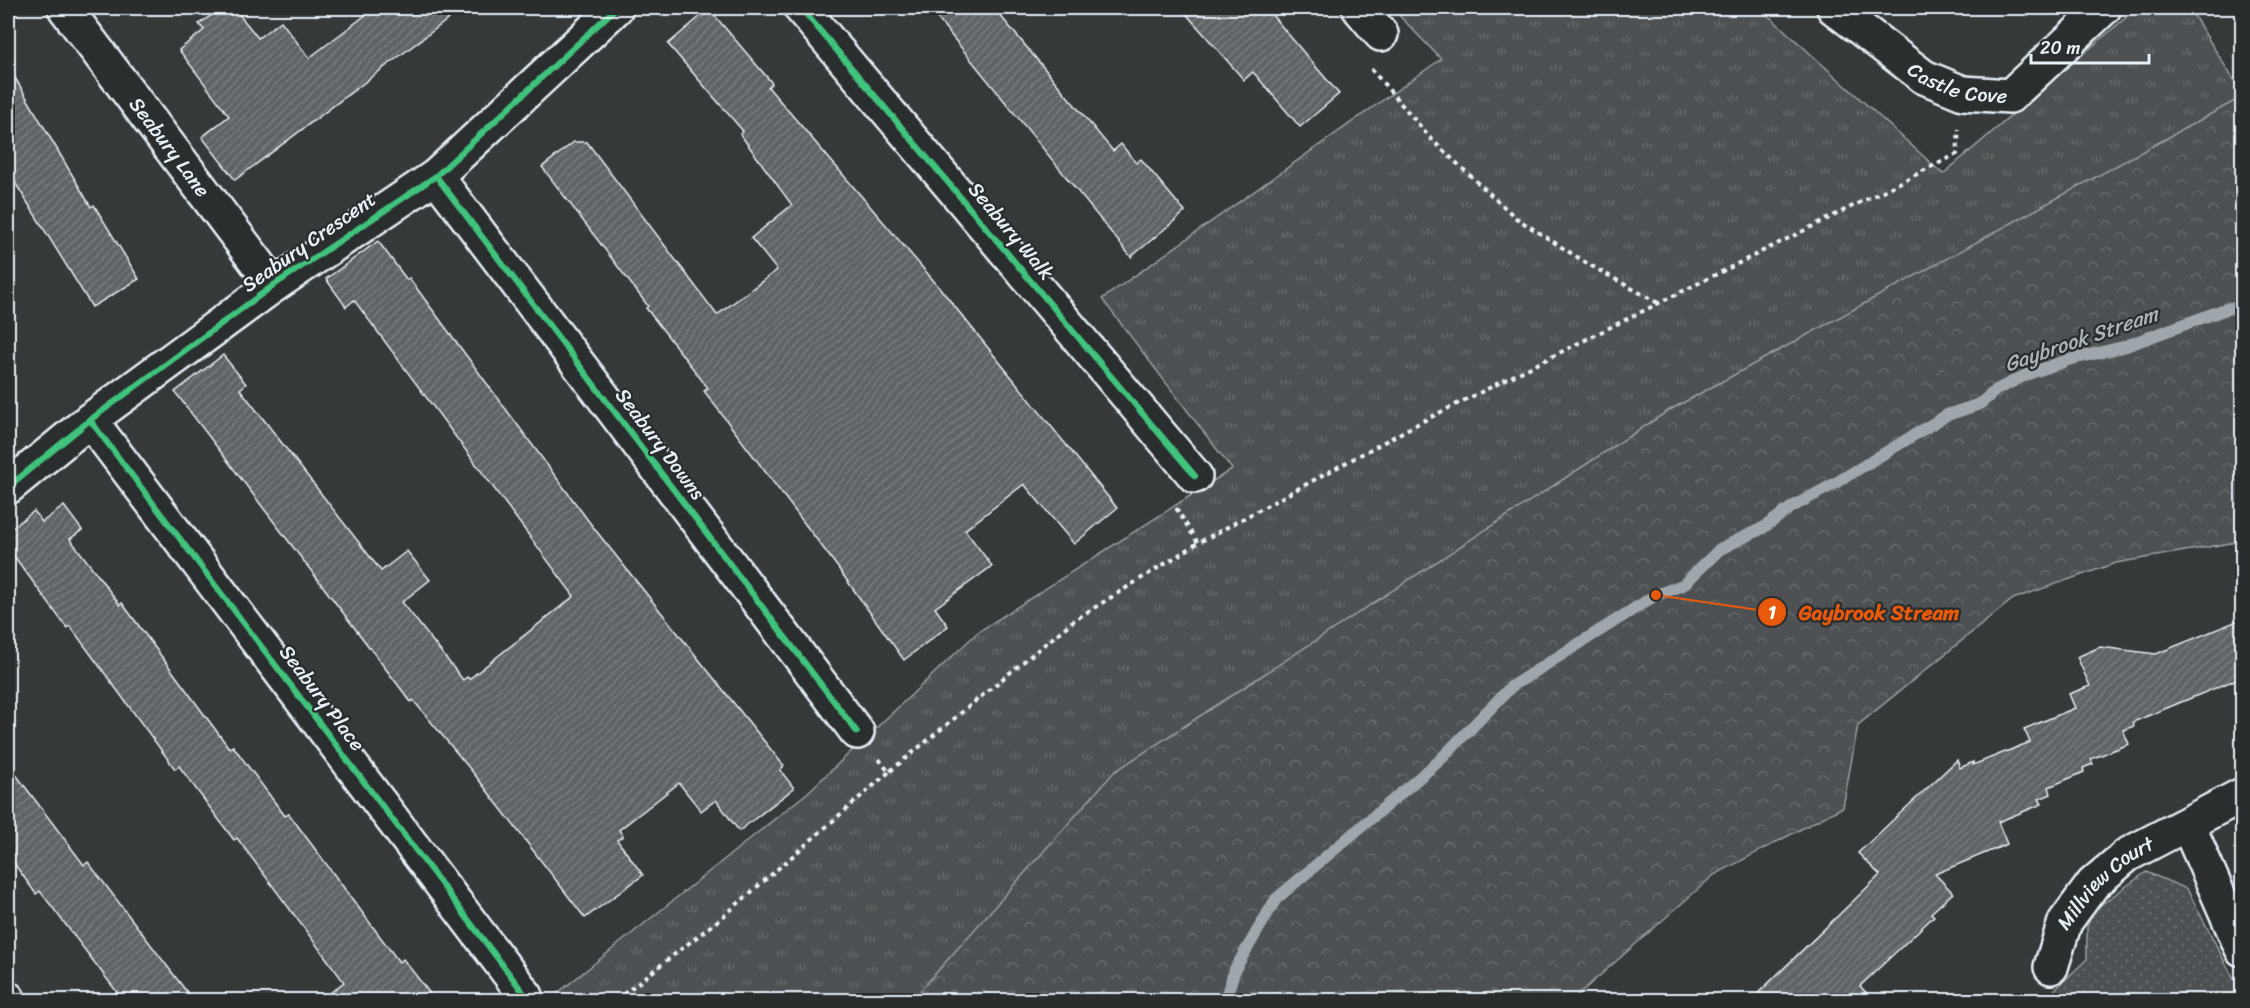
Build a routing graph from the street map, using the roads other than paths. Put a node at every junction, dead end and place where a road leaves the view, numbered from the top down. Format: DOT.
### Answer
graph roads {
  1 [pos="65,8"];
  2 [pos="616,8"];
  3 [pos="801,8"];
  4 [pos="1359,8"];
  5 [pos="1834,8"];
  6 [pos="2104,8"];
  7 [pos="1381,34"];
  8 [pos="436,176"];
  9 [pos="274,285"];
  10 [pos="90,420"];
  11 [pos="1195,476"];
  12 [pos="8,487"];
  13 [pos="857,732"];
  14 [pos="2242,795"];
  15 [pos="2188,825"];
  16 [pos="2242,949"];
  17 [pos="2051,968"];
  18 [pos="526,996"];
  1 -- 9 [label="street, Seabury Lane"];
  2 -- 8 [label="street, Seabury Crescent"];
  3 -- 11 [label="street, Seabury Walk"];
  4 -- 7 [label="street"];
  5 -- 6 [label="street, Castle Cove"];
  8 -- 9 [label="street, Seabury Crescent"];
  8 -- 13 [label="street, Seabury Downs"];
  9 -- 10 [label="street, Seabury Crescent"];
  10 -- 12 [label="street, Seabury Crescent"];
  10 -- 18 [label="street, Seabury Place"];
  14 -- 15 [label="street, Millview Court"];
  15 -- 16 [label="street"];
  15 -- 17 [label="street, Millview Court"];
}
